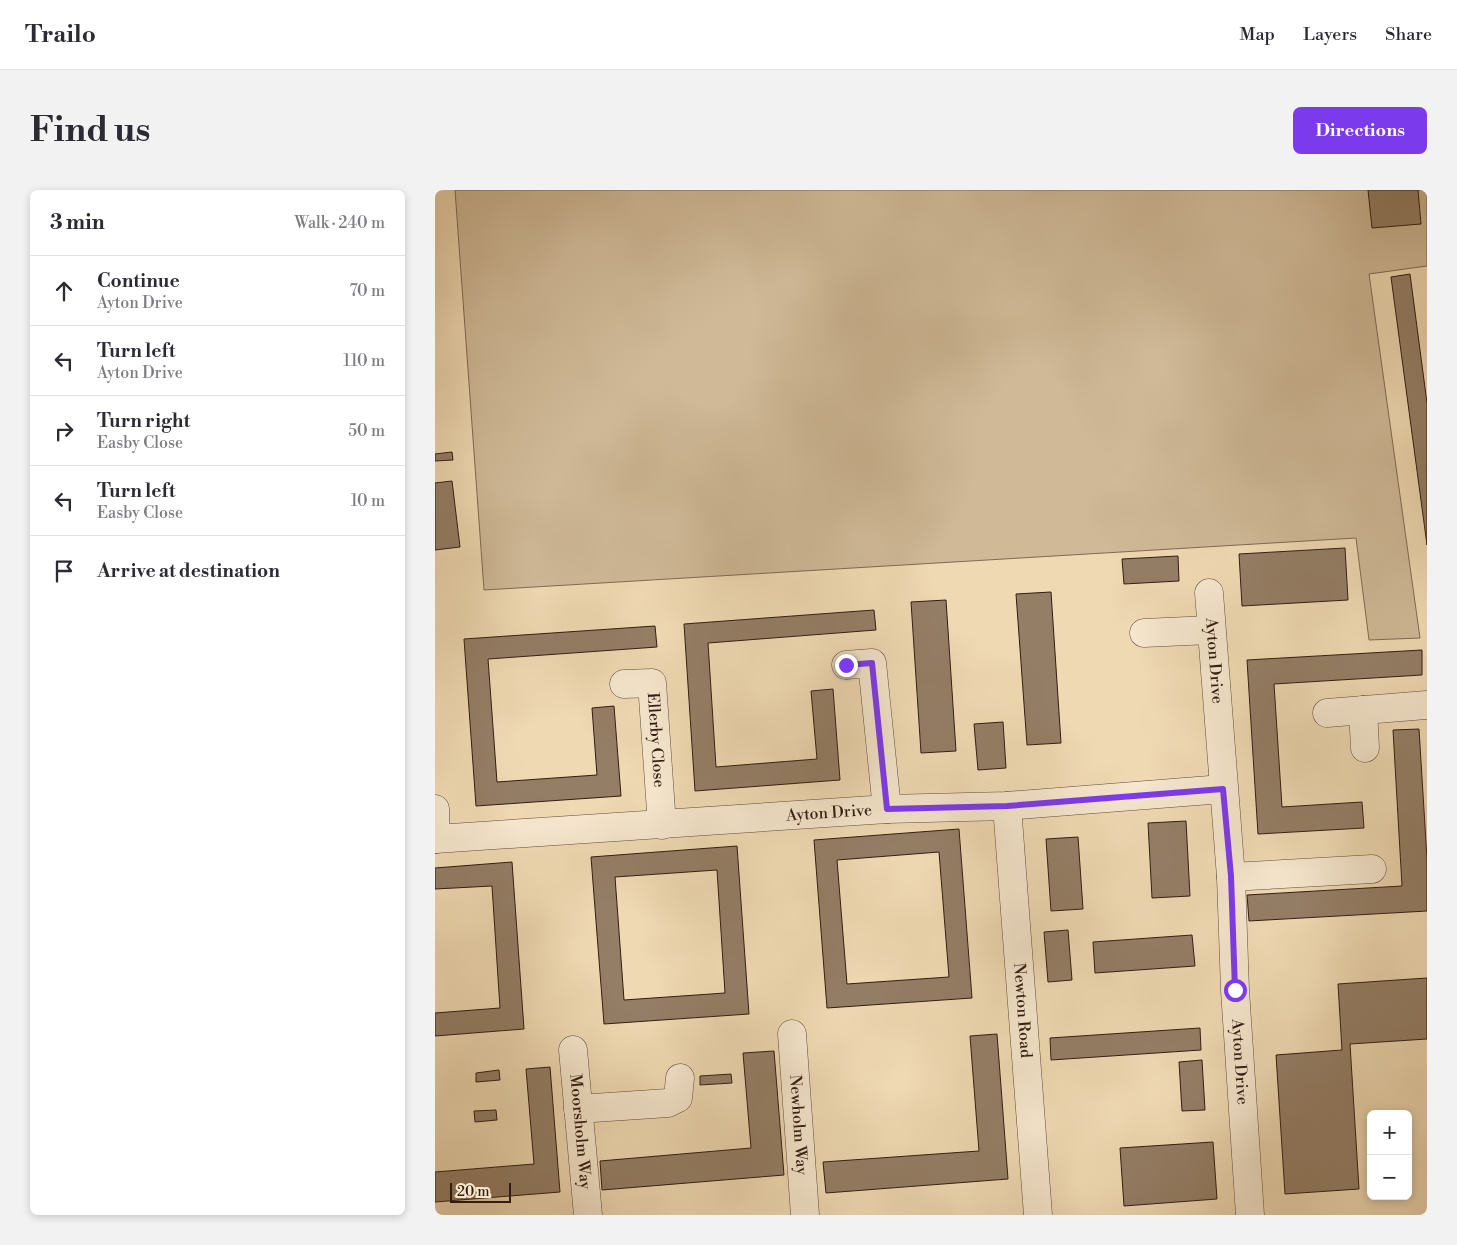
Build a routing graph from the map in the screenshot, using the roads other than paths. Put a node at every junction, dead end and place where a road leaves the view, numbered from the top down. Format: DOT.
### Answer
graph roads {
  1 [pos="1209,592"];
  2 [pos="1210,630"];
  3 [pos="1144,633"];
  4 [pos="846,665"];
  5 [pos="624,684"];
  6 [pos="1427,706"];
  7 [pos="1363,710"];
  8 [pos="1327,713"];
  9 [pos="1365,748"];
  10 [pos="1223,789"];
  11 [pos="1007,806"];
  12 [pos="435,809"];
  13 [pos="887,809"];
  14 [pos="662,825"];
  15 [pos="436,839"];
  16 [pos="1372,869"];
  17 [pos="1231,876"];
  18 [pos="792,1034"];
  19 [pos="573,1050"];
  20 [pos="680,1078"];
  21 [pos="578,1109"];
  22 [pos="588,1215"];
  23 [pos="805,1215"];
  24 [pos="1038,1215"];
  25 [pos="1250,1215"];
  1 -- 2 [label="street, Ayton Drive"];
  2 -- 3 [label="street"];
  2 -- 10 [label="street, Ayton Drive"];
  4 -- 13 [label="street"];
  5 -- 14 [label="street, Ellerby Close"];
  6 -- 7 [label="street"];
  7 -- 8 [label="street"];
  7 -- 9 [label="street"];
  10 -- 11 [label="street, Ayton Drive"];
  10 -- 17 [label="street, Ayton Drive"];
  11 -- 13 [label="street, Ayton Drive"];
  11 -- 24 [label="street, Newton Road"];
  12 -- 15 [label="street"];
  13 -- 14 [label="street, Ayton Drive"];
  14 -- 15 [label="street, Ayton Drive"];
  16 -- 17 [label="street"];
  17 -- 25 [label="street, Ayton Drive"];
  18 -- 23 [label="street, Newholm Way"];
  19 -- 21 [label="street, Moorsholm Way"];
  20 -- 21 [label="street"];
  21 -- 22 [label="street, Moorsholm Way"];
}
